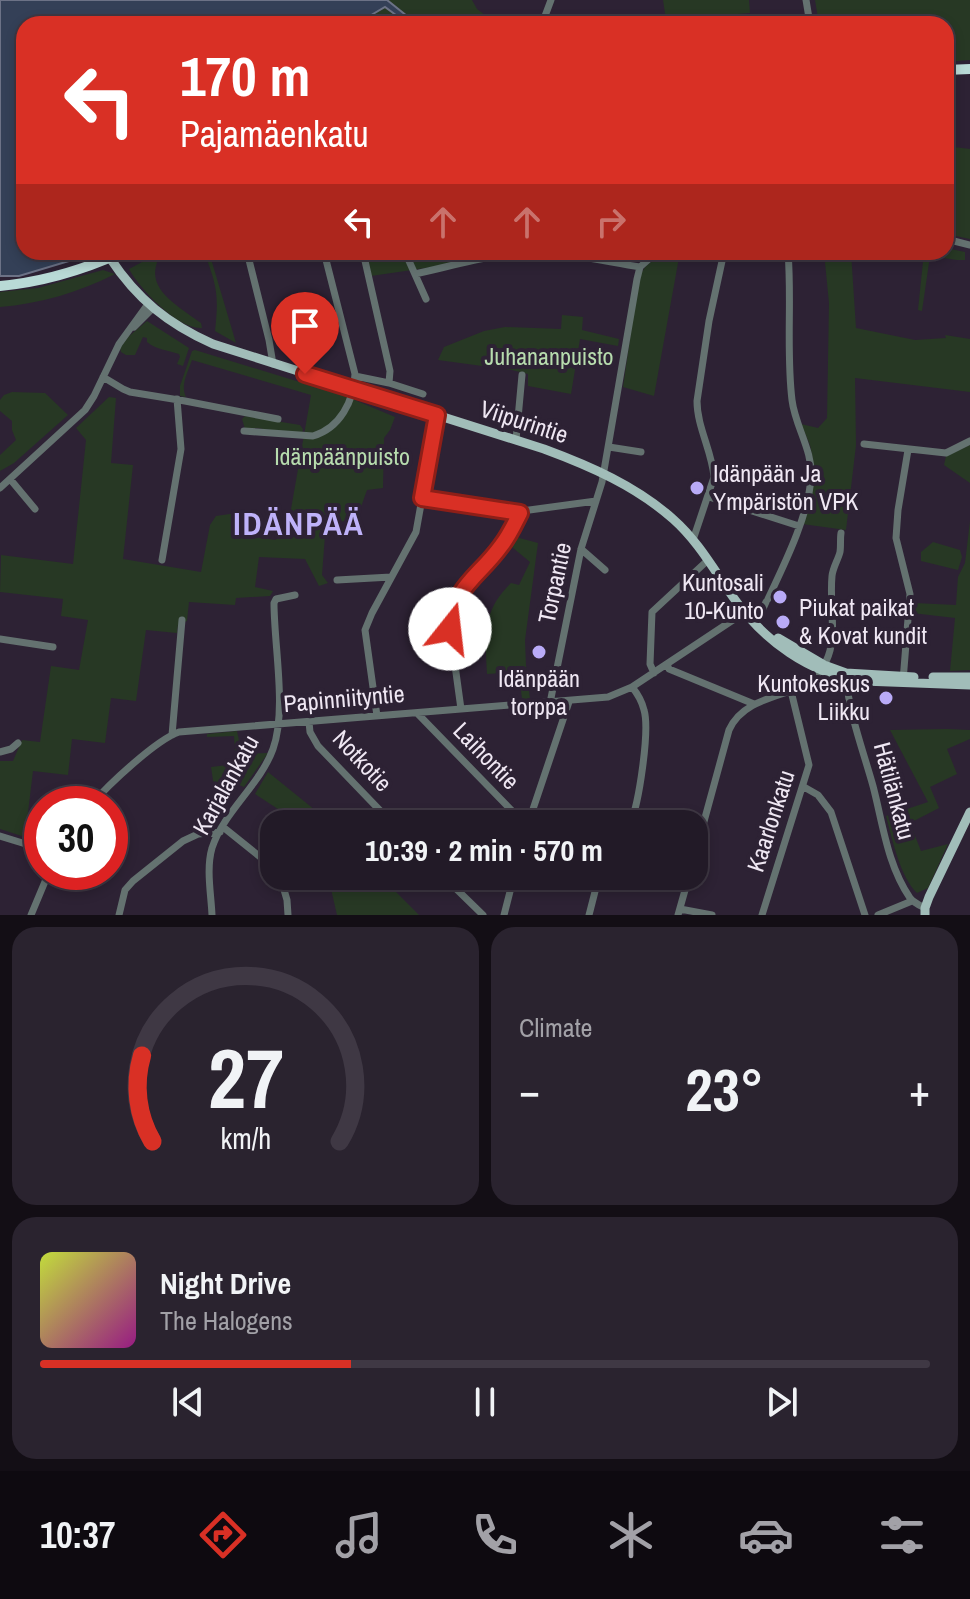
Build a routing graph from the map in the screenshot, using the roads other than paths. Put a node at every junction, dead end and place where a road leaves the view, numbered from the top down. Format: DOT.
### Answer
graph roads {
  1 [pos="104,260"];
  2 [pos="117,260"];
  3 [pos="119,260"];
  4 [pos="249,260"];
  5 [pos="326,260"];
  6 [pos="365,260"];
  7 [pos="409,260"];
  8 [pos="481,260"];
  9 [pos="601,260"];
  10 [pos="648,260"];
  11 [pos="722,260"];
  12 [pos="789,260"];
  13 [pos="93,265"];
  14 [pos="640,267"];
  15 [pos="118,270"];
  16 [pos="415,274"];
  17 [pos="0,286"];
  18 [pos="426,299"];
  19 [pos="148,304"];
  20 [pos="273,364"];
  21 [pos="522,375"];
  22 [pos="355,376"];
  23 [pos="103,377"];
  24 [pos="389,383"];
  25 [pos="353,388"];
  26 [pos="423,394"];
  27 [pos="177,399"];
  28 [pos="437,415"];
  29 [pos="278,419"];
  30 [pos="244,431"];
  31 [pos="516,440"];
  32 [pos="970,441"];
  33 [pos="864,444"];
  34 [pos="609,447"];
  35 [pos="908,450"];
  36 [pos="641,452"];
  37 [pos="604,473"];
  38 [pos="10,479"];
  39 [pos="1,486"];
  40 [pos="709,497"];
  41 [pos="422,498"];
  42 [pos="596,501"];
  43 [pos="35,509"];
  44 [pos="520,513"];
  45 [pos="799,526"];
  46 [pos="841,533"];
  47 [pos="693,540"];
  48 [pos="581,549"];
  49 [pos="162,560"];
  50 [pos="708,560"];
  51 [pos="605,570"];
  52 [pos="391,577"];
  53 [pos="337,580"];
  54 [pos="295,595"];
  55 [pos="745,612"];
  56 [pos="182,620"];
  57 [pos="754,621"];
  58 [pos="0,639"];
  59 [pos="53,647"];
  60 [pos="667,664"];
  61 [pos="822,668"];
  62 [pos="654,673"];
  63 [pos="846,676"];
  64 [pos="970,677"];
  65 [pos="903,680"];
  66 [pos="970,685"];
  67 [pos="632,687"];
  68 [pos="791,691"];
  69 [pos="569,702"];
  70 [pos="550,703"];
  71 [pos="754,704"];
  72 [pos="461,709"];
  73 [pos="417,713"];
  74 [pos="377,716"];
  75 [pos="309,722"];
  76 [pos="280,724"];
  77 [pos="172,735"];
  78 [pos="18,743"];
  79 [pos="0,752"];
  80 [pos="110,786"];
  81 [pos="804,787"];
  82 [pos="380,810"];
  83 [pos="511,810"];
  84 [pos="533,810"];
  85 [pos="634,810"];
  86 [pos="706,810"];
  87 [pos="970,812"];
  88 [pos="221,829"];
  89 [pos="0,836"];
  90 [pos="24,843"];
  91 [pos="260,858"];
  92 [pos="41,890"];
  93 [pos="284,890"];
  94 [pos="457,890"];
  95 [pos="510,890"];
  96 [pos="595,890"];
  97 [pos="685,890"];
  98 [pos="912,901"];
  99 [pos="925,911"];
  100 [pos="679,912"];
  101 [pos="31,915"];
  102 [pos="119,915"];
  103 [pos="212,915"];
  104 [pos="288,915"];
  105 [pos="483,915"];
  106 [pos="504,915"];
  107 [pos="589,915"];
  108 [pos="712,915"];
  109 [pos="762,915"];
  110 [pos="865,915"];
  111 [pos="878,915"];
  1 -- 13 [label="highway"];
  2 -- 15 [label="main road, Viipurintie"];
  3 -- 19 [label="main road, Viipurintie"];
  4 -- 20 [label="street"];
  5 -- 22 [label="street"];
  6 -- 24 [label="street"];
  7 -- 16 [label="street"];
  8 -- 16 [label="street"];
  9 -- 14 [label="street"];
  10 -- 14 [label="street"];
  11 -- 40 [label="street"];
  12 -- 45 [label="street"];
  13 -- 15 [label="main road"];
  13 -- 17 [label="highway"];
  14 -- 34 [label="street, Torpantie"];
  15 -- 19 [label="main road, Viipurintie"];
  16 -- 18 [label="street"];
  19 -- 20 [label="main road, Viipurintie"];
  19 -- 23 [label="street"];
  20 -- 25 [label="main road, Viipurintie"];
  21 -- 31 [label="street"];
  22 -- 24 [label="street"];
  22 -- 25 [label="street"];
  23 -- 27 [label="street"];
  23 -- 38 [label="street"];
  24 -- 26 [label="street"];
  25 -- 28 [label="main road, Viipurintie"];
  25 -- 30 [label="street"];
  27 -- 29 [label="street"];
  27 -- 49 [label="street"];
  28 -- 31 [label="main road, Viipurintie"];
  28 -- 41 [label="street"];
  31 -- 37 [label="main road, Viipurintie"];
  32 -- 35 [label="street"];
  33 -- 35 [label="street"];
  34 -- 36 [label="street"];
  34 -- 37 [label="street, Torpantie"];
  35 -- 65 [label="street"];
  37 -- 42 [label="street, Torpantie"];
  37 -- 47 [label="main road, Viipurintie"];
  38 -- 39 [label="street"];
  38 -- 43 [label="street"];
  40 -- 45 [label="street"];
  40 -- 47 [label="street"];
  41 -- 44 [label="street"];
  41 -- 52 [label="street"];
  42 -- 44 [label="street"];
  42 -- 48 [label="street, Torpantie"];
  44 -- 72 [label="street"];
  45 -- 57 [label="street"];
  46 -- 61 [label="street"];
  47 -- 50 [label="main road, Viipurintie"];
  48 -- 51 [label="street"];
  48 -- 70 [label="street, Torpantie"];
  50 -- 55 [label="main road, Viipurintie"];
  50 -- 62 [label="street"];
  52 -- 53 [label="street"];
  52 -- 74 [label="street"];
  54 -- 76 [label="street"];
  55 -- 57 [label="main road, Viipurintie"];
  55 -- 60 [label="street, Papinniityntie"];
  56 -- 77 [label="street"];
  57 -- 61 [label="main road, Viipurintie"];
  58 -- 59 [label="street"];
  60 -- 62 [label="street, Papinniityntie"];
  60 -- 71 [label="street"];
  61 -- 63 [label="main road, Viipurintie"];
  61 -- 68 [label="street"];
  62 -- 67 [label="street, Papinniityntie"];
  63 -- 65 [label="main road, Viipurintie"];
  63 -- 98 [label="street, Hätilänkatu"];
  64 -- 65 [label="main road, Viipurintie"];
  65 -- 66 [label="main road, Viipurintie"];
  67 -- 69 [label="street, Papinniityntie"];
  67 -- 85 [label="street"];
  68 -- 71 [label="street"];
  68 -- 81 [label="street, Kaarlonkatu"];
  69 -- 70 [label="street, Papinniityntie"];
  69 -- 84 [label="street"];
  70 -- 72 [label="street, Papinniityntie"];
  71 -- 86 [label="street"];
  72 -- 73 [label="street, Papinniityntie"];
  73 -- 74 [label="street, Papinniityntie"];
  73 -- 83 [label="street, Laihontie"];
  74 -- 75 [label="street, Papinniityntie"];
  75 -- 76 [label="street, Papinniityntie"];
  75 -- 82 [label="street, Notkotie"];
  76 -- 77 [label="street, Papinniityntie"];
  76 -- 88 [label="street, Karjalankatu"];
  77 -- 80 [label="street"];
  78 -- 79 [label="street"];
  81 -- 109 [label="street, Kaarlonkatu"];
  81 -- 110 [label="street"];
  87 -- 99 [label="main road"];
  88 -- 91 [label="street"];
  88 -- 102 [label="street"];
  88 -- 103 [label="street, Karjalankatu"];
  89 -- 90 [label="street"];
  92 -- 101 [label="street"];
  93 -- 104 [label="street"];
  94 -- 105 [label="street"];
  95 -- 106 [label="street"];
  96 -- 107 [label="street"];
  97 -- 100 [label="street"];
  98 -- 99 [label="street"];
  98 -- 111 [label="street"];
  100 -- 108 [label="street"];
}
